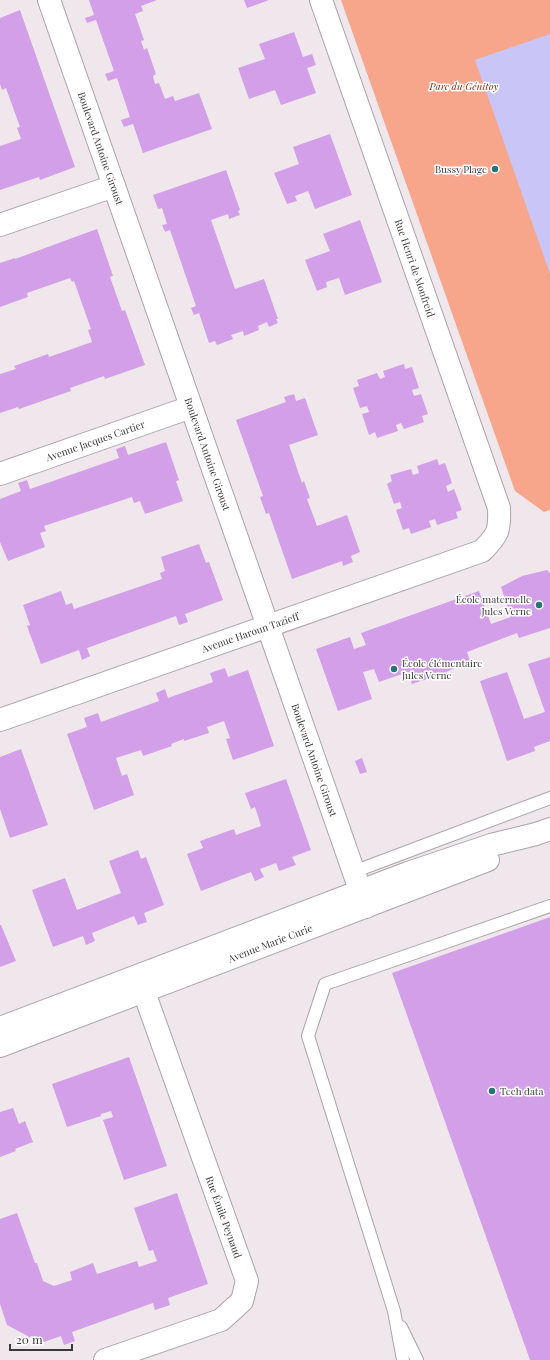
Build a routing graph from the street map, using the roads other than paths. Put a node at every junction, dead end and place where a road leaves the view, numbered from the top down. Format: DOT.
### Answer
graph roads {
  1 [pos="49,0"];
  2 [pos="321,0"];
  3 [pos="114,186"];
  4 [pos="0,225"];
  5 [pos="191,408"];
  6 [pos="0,474"];
  7 [pos="496,537"];
  8 [pos="268,627"];
  9 [pos="0,720"];
  10 [pos="550,798"];
  11 [pos="543,831"];
  12 [pos="360,890"];
  13 [pos="550,906"];
  14 [pos="144,992"];
  15 [pos="0,1028"];
  16 [pos="0,1046"];
  17 [pos="394,1311"];
  18 [pos="105,1360"];
  19 [pos="403,1360"];
  20 [pos="417,1360"];
  1 -- 3 [label="street, Boulevard Antoine Giroust"];
  2 -- 7 [label="street, Rue Henri de Monfreid"];
  3 -- 4 [label="street"];
  3 -- 5 [label="street, Boulevard Antoine Giroust"];
  5 -- 6 [label="street, Avenue Jacques Cartier"];
  5 -- 8 [label="street, Boulevard Antoine Giroust"];
  7 -- 8 [label="street, Avenue Haroun Tazieff"];
  8 -- 9 [label="street, Avenue Haroun Tazieff"];
  8 -- 12 [label="street, Boulevard Antoine Giroust"];
  10 -- 12 [label="lane"];
  11 -- 12 [label="street, Avenue Marie Curie"];
  12 -- 14 [label="street, Avenue Marie Curie"];
  12 -- 15 [label="street, Avenue Marie Curie"];
  13 -- 17 [label="lane"];
  14 -- 16 [label="street, Avenue Marie Curie"];
  14 -- 18 [label="street, Rue Émile Peynaud"];
  17 -- 19 [label="lane"];
  17 -- 20 [label="lane"];
}
